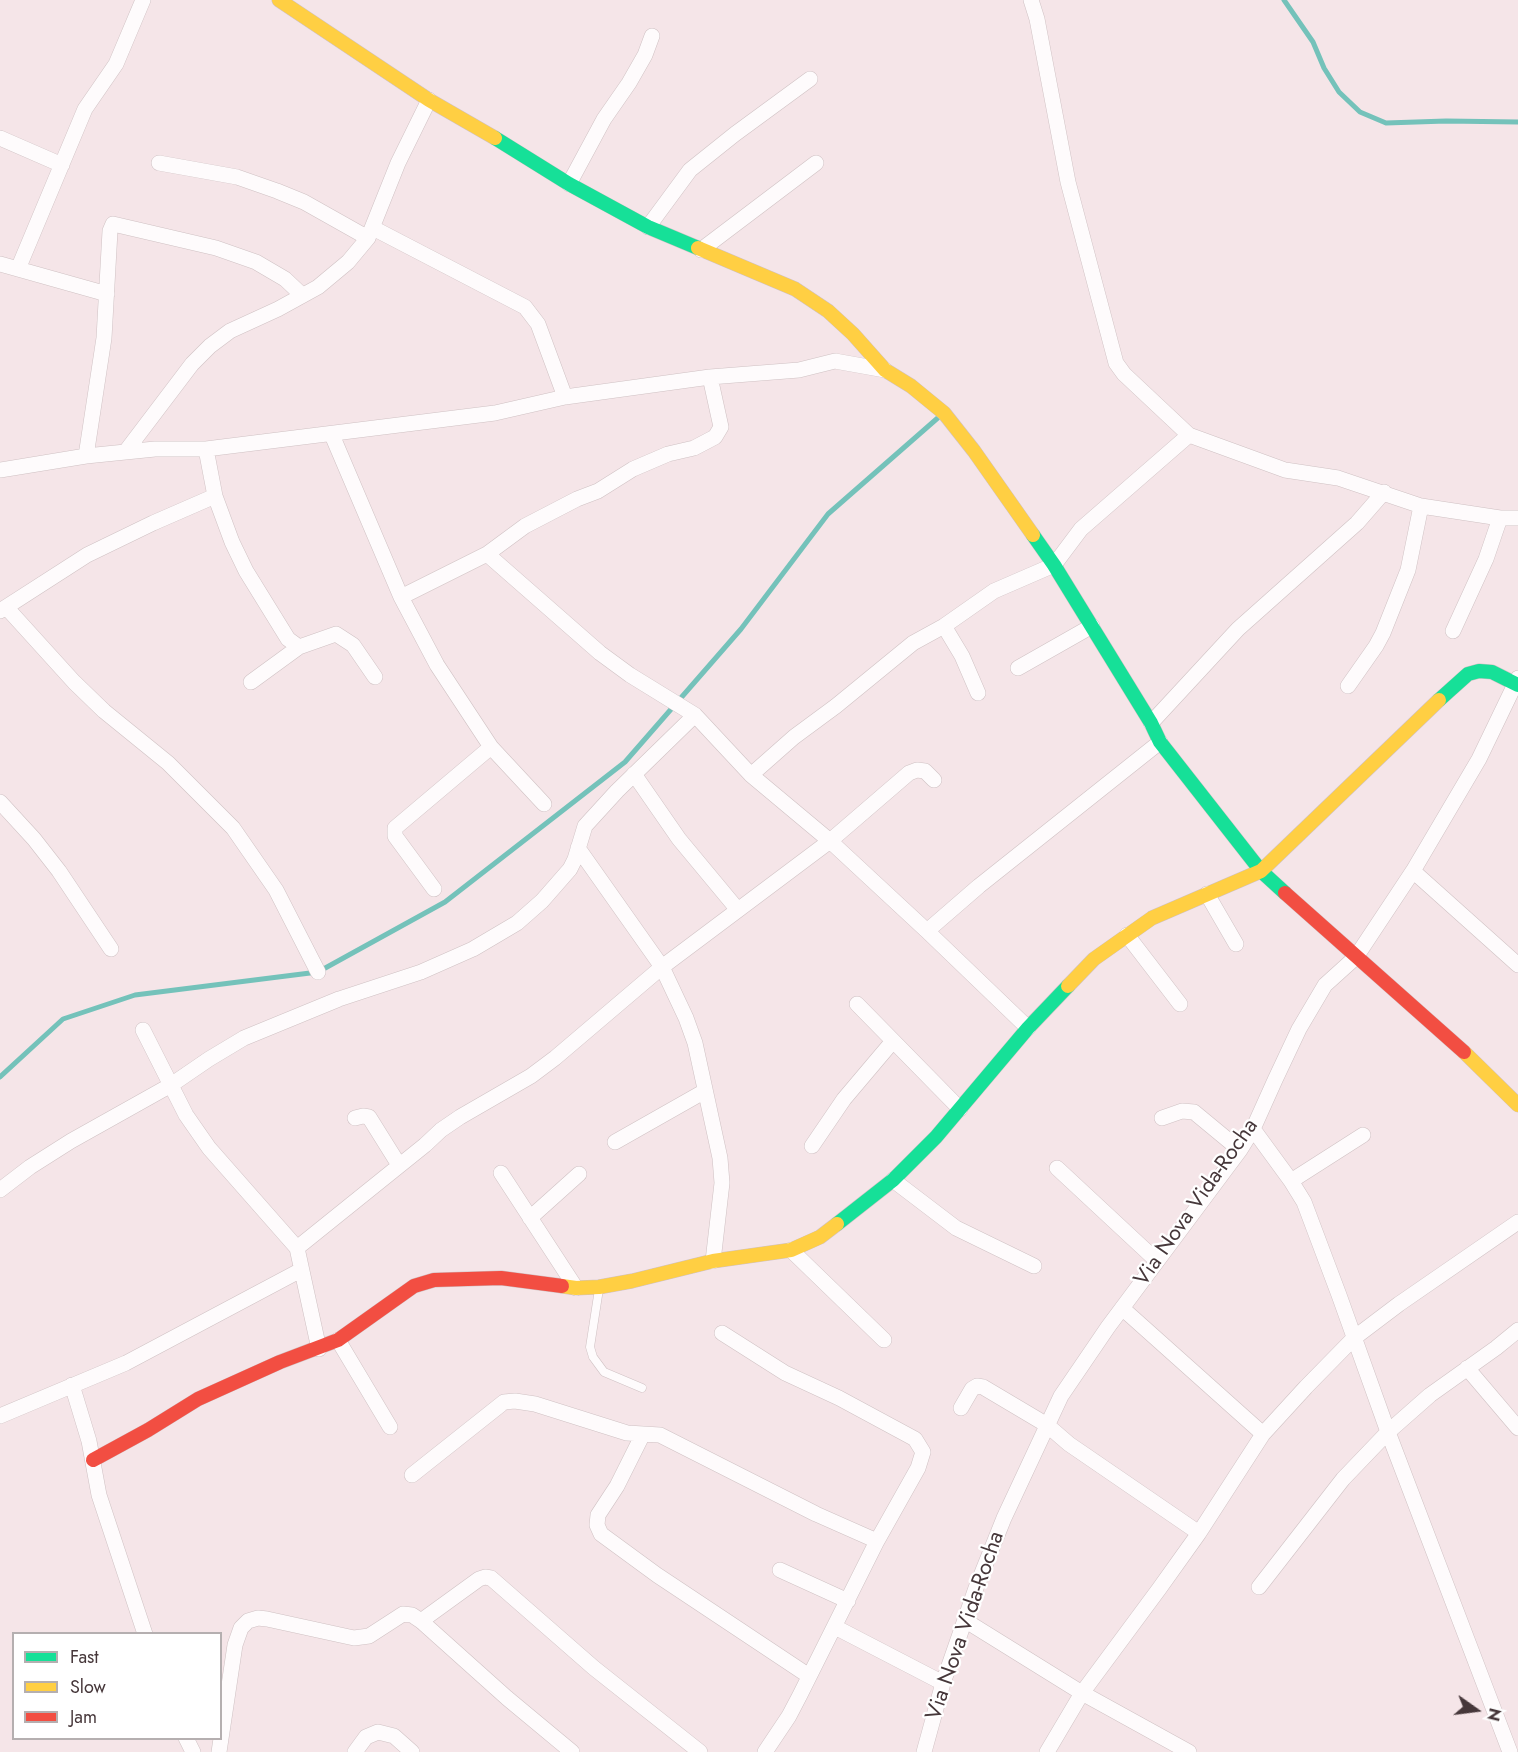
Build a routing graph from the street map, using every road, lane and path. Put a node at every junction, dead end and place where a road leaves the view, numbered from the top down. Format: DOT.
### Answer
graph roads {
  1 [pos="143,0"];
  2 [pos="279,0"];
  3 [pos="1031,0"];
  4 [pos="652,36"];
  5 [pos="810,79"];
  6 [pos="429,100"];
  7 [pos="0,138"];
  8 [pos="159,163"];
  9 [pos="816,163"];
  10 [pos="62,165"];
  11 [pos="569,184"];
  12 [pos="648,228"];
  13 [pos="370,233"];
  14 [pos="701,250"];
  15 [pos="0,264"];
  16 [pos="18,269"];
  17 [pos="107,294"];
  18 [pos="302,295"];
  19 [pos="885,370"];
  20 [pos="710,377"];
  21 [pos="565,397"];
  22 [pos="332,435"];
  23 [pos="1189,435"];
  24 [pos="206,449"];
  25 [pos="126,451"];
  26 [pos="86,456"];
  27 [pos="0,470"];
  28 [pos="1384,492"];
  29 [pos="215,496"];
  30 [pos="1421,506"];
  31 [pos="1500,518"];
  32 [pos="1518,518"];
  33 [pos="487,554"];
  34 [pos="1054,565"];
  35 [pos="401,597"];
  36 [pos="3,609"];
  37 [pos="944,626"];
  38 [pos="1092,626"];
  39 [pos="1453,631"];
  40 [pos="299,647"];
  41 [pos="1018,668"];
  42 [pos="375,677"];
  43 [pos="251,682"];
  44 [pos="1517,682"];
  45 [pos="1348,686"];
  46 [pos="978,693"];
  47 [pos="695,715"];
  48 [pos="1150,723"];
  49 [pos="1160,742"];
  50 [pos="491,747"];
  51 [pos="634,774"];
  52 [pos="751,775"];
  53 [pos="934,780"];
  54 [pos="0,802"];
  55 [pos="544,804"];
  56 [pos="830,841"];
  57 [pos="578,848"];
  58 [pos="1261,871"];
  59 [pos="1413,871"];
  60 [pos="434,889"];
  61 [pos="1207,894"];
  62 [pos="738,910"];
  63 [pos="927,931"];
  64 [pos="1127,935"];
  65 [pos="1236,944"];
  66 [pos="111,949"];
  67 [pos="1356,957"];
  68 [pos="1518,965"];
  69 [pos="662,967"];
  70 [pos="318,972"];
  71 [pos="857,1004"];
  72 [pos="1180,1005"];
  73 [pos="1028,1028"];
  74 [pos="143,1030"];
  75 [pos="893,1041"];
  76 [pos="171,1085"];
  77 [pos="705,1091"];
  78 [pos="1518,1105"];
  79 [pos="960,1109"];
  80 [pos="355,1118"];
  81 [pos="1162,1118"];
  82 [pos="1253,1130"];
  83 [pos="1363,1135"];
  84 [pos="615,1142"];
  85 [pos="812,1146"];
  86 [pos="1240,1150"];
  87 [pos="399,1165"];
  88 [pos="1057,1168"];
  89 [pos="501,1173"];
  90 [pos="579,1174"];
  91 [pos="893,1180"];
  92 [pos="1291,1181"];
  93 [pos="0,1190"];
  94 [pos="530,1218"];
  95 [pos="1518,1222"];
  96 [pos="297,1248"];
  97 [pos="791,1250"];
  98 [pos="713,1261"];
  99 [pos="1157,1261"];
  100 [pos="1034,1266"];
  101 [pos="301,1270"];
  102 [pos="599,1287"];
  103 [pos="576,1288"];
  104 [pos="1122,1308"];
  105 [pos="1518,1330"];
  106 [pos="722,1333"];
  107 [pos="1354,1338"];
  108 [pos="884,1340"];
  109 [pos="338,1341"];
  110 [pos="319,1349"];
  111 [pos="1467,1368"];
  112 [pos="72,1385"];
  113 [pos="642,1388"];
  114 [pos="960,1408"];
  115 [pos="0,1416"];
  116 [pos="1047,1425"];
  117 [pos="390,1427"];
  118 [pos="1518,1428"];
  119 [pos="1388,1432"];
  120 [pos="643,1434"];
  121 [pos="1263,1434"];
  122 [pos="93,1460"];
  123 [pos="412,1475"];
  124 [pos="1199,1533"];
  125 [pos="877,1541"];
  126 [pos="780,1570"];
  127 [pos="1259,1587"];
  128 [pos="848,1601"];
  129 [pos="421,1621"];
  130 [pos="966,1621"];
  131 [pos="835,1627"];
  132 [pos="144,1632"];
  133 [pos="809,1676"];
  134 [pos="944,1683"];
  135 [pos="1082,1693"];
  136 [pos="222,1731"];
  137 [pos="355,1752"];
  138 [pos="412,1752"];
  139 [pos="572,1752"];
  140 [pos="700,1752"];
  141 [pos="765,1752"];
  142 [pos="924,1752"];
  143 [pos="1047,1752"];
  144 [pos="1189,1752"];
  145 [pos="1510,1752"];
  1 -- 10 [label="street"];
  2 -- 6 [label="street"];
  3 -- 23 [label="street"];
  4 -- 11 [label="street"];
  5 -- 12 [label="street"];
  6 -- 11 [label="street"];
  6 -- 13 [label="street"];
  7 -- 10 [label="street"];
  8 -- 13 [label="street"];
  9 -- 14 [label="street"];
  10 -- 16 [label="street"];
  11 -- 12 [label="street"];
  12 -- 14 [label="street"];
  13 -- 18 [label="street"];
  13 -- 21 [label="street"];
  14 -- 19 [label="street"];
  15 -- 16 [label="street"];
  16 -- 17 [label="street"];
  17 -- 18 [label="street"];
  17 -- 26 [label="street"];
  18 -- 25 [label="street"];
  19 -- 20 [label="street"];
  19 -- 34 [label="street"];
  20 -- 21 [label="street"];
  20 -- 33 [label="street"];
  21 -- 22 [label="street"];
  22 -- 24 [label="street"];
  22 -- 35 [label="street"];
  23 -- 28 [label="street"];
  23 -- 34 [label="street"];
  24 -- 25 [label="street"];
  24 -- 29 [label="street"];
  25 -- 26 [label="street"];
  26 -- 27 [label="street"];
  28 -- 30 [label="street"];
  28 -- 48 [label="street"];
  29 -- 36 [label="street"];
  29 -- 40 [label="street"];
  30 -- 31 [label="street"];
  30 -- 45 [label="street"];
  31 -- 32 [label="street"];
  31 -- 39 [label="street"];
  33 -- 35 [label="street"];
  33 -- 47 [label="street"];
  34 -- 37 [label="street"];
  34 -- 38 [label="street"];
  35 -- 50 [label="street"];
  36 -- 70 [label="street"];
  37 -- 46 [label="street"];
  37 -- 52 [label="street"];
  38 -- 41 [label="street"];
  38 -- 48 [label="street"];
  40 -- 42 [label="street"];
  40 -- 43 [label="street"];
  44 -- 58 [label="street"];
  44 -- 59 [label="street, Via Nova Vida-Rocha"];
  47 -- 51 [label="street"];
  47 -- 52 [label="street"];
  48 -- 49 [label="street"];
  49 -- 58 [label="street"];
  49 -- 63 [label="street"];
  50 -- 55 [label="street"];
  50 -- 60 [label="street"];
  51 -- 57 [label="street"];
  51 -- 62 [label="street"];
  52 -- 56 [label="street"];
  53 -- 56 [label="street"];
  54 -- 66 [label="street"];
  56 -- 62 [label="street"];
  56 -- 63 [label="street"];
  57 -- 69 [label="street"];
  57 -- 76 [label="street"];
  58 -- 61 [label="street"];
  58 -- 67 [label="street"];
  59 -- 67 [label="street, Via Nova Vida-Rocha"];
  59 -- 68 [label="street"];
  61 -- 64 [label="street"];
  61 -- 65 [label="street"];
  62 -- 69 [label="street"];
  63 -- 73 [label="street"];
  64 -- 72 [label="street"];
  64 -- 73 [label="street"];
  67 -- 78 [label="street"];
  67 -- 82 [label="street, Via Nova Vida-Rocha"];
  69 -- 77 [label="street"];
  69 -- 87 [label="street"];
  71 -- 75 [label="street"];
  73 -- 79 [label="street"];
  74 -- 76 [label="street"];
  75 -- 79 [label="street"];
  75 -- 85 [label="street"];
  76 -- 93 [label="street"];
  76 -- 96 [label="street"];
  77 -- 84 [label="street"];
  77 -- 98 [label="street"];
  79 -- 91 [label="street"];
  80 -- 87 [label="street"];
  81 -- 86 [label="street"];
  82 -- 86 [label="street, Via Nova Vida-Rocha"];
  82 -- 92 [label="street"];
  83 -- 92 [label="street"];
  86 -- 99 [label="street, Via Nova Vida-Rocha"];
  87 -- 96 [label="street"];
  88 -- 99 [label="street"];
  89 -- 94 [label="street"];
  90 -- 94 [label="street"];
  91 -- 97 [label="street"];
  91 -- 100 [label="street"];
  92 -- 107 [label="street"];
  94 -- 103 [label="street"];
  95 -- 107 [label="street"];
  96 -- 101 [label="street"];
  97 -- 98 [label="street"];
  97 -- 108 [label="street"];
  98 -- 102 [label="street"];
  99 -- 104 [label="street, Via Nova Vida-Rocha"];
  101 -- 110 [label="street"];
  101 -- 112 [label="street"];
  102 -- 103 [label="street"];
  102 -- 113 [label="lane"];
  103 -- 109 [label="street"];
  104 -- 116 [label="street, Via Nova Vida-Rocha"];
  104 -- 121 [label="street"];
  105 -- 111 [label="street"];
  106 -- 125 [label="street"];
  107 -- 119 [label="street"];
  107 -- 121 [label="street"];
  109 -- 110 [label="street"];
  109 -- 117 [label="street"];
  110 -- 122 [label="street"];
  111 -- 118 [label="street"];
  111 -- 119 [label="street"];
  112 -- 115 [label="street"];
  112 -- 122 [label="street"];
  114 -- 116 [label="street"];
  116 -- 124 [label="street"];
  116 -- 130 [label="street, Via Nova Vida-Rocha"];
  119 -- 127 [label="street"];
  119 -- 145 [label="street"];
  120 -- 123 [label="street"];
  120 -- 125 [label="street"];
  120 -- 133 [label="street"];
  121 -- 124 [label="street"];
  122 -- 132 [label="street"];
  124 -- 135 [label="street"];
  125 -- 128 [label="street"];
  126 -- 128 [label="street"];
  128 -- 131 [label="street"];
  129 -- 136 [label="street"];
  129 -- 139 [label="street"];
  129 -- 140 [label="street"];
  130 -- 134 [label="street, Via Nova Vida-Rocha"];
  130 -- 135 [label="street"];
  131 -- 133 [label="street"];
  131 -- 134 [label="street"];
  133 -- 141 [label="street"];
  134 -- 142 [label="street, Via Nova Vida-Rocha"];
  135 -- 143 [label="street"];
  135 -- 144 [label="street"];
  137 -- 138 [label="street"];
}
